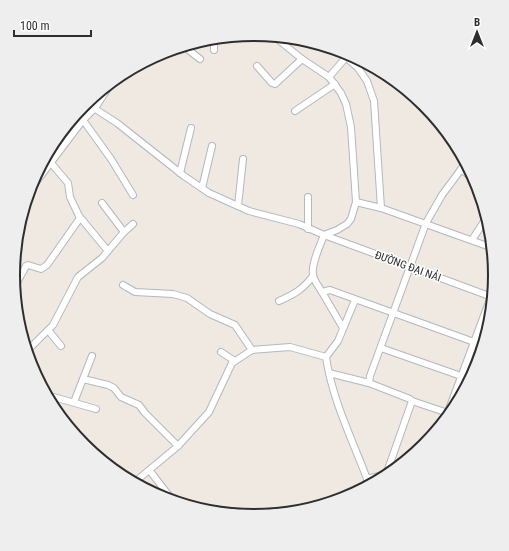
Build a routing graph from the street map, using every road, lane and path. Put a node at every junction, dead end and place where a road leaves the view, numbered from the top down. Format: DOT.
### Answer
graph roads {
  1 [pos="282,43"];
  2 [pos="214,45"];
  3 [pos="189,50"];
  4 [pos="214,50"];
  5 [pos="200,59"];
  6 [pos="302,59"];
  7 [pos="345,59"];
  8 [pos="355,64"];
  9 [pos="257,66"];
  10 [pos="330,77"];
  11 [pos="335,84"];
  12 [pos="102,97"];
  13 [pos="95,108"];
  14 [pos="295,111"];
  15 [pos="83,120"];
  16 [pos="191,128"];
  17 [pos="212,146"];
  18 [pos="243,159"];
  19 [pos="51,163"];
  20 [pos="463,167"];
  21 [pos="44,172"];
  22 [pos="180,173"];
  23 [pos="202,188"];
  24 [pos="133,195"];
  25 [pos="308,197"];
  26 [pos="356,202"];
  27 [pos="102,203"];
  28 [pos="238,206"];
  29 [pos="381,208"];
  30 [pos="80,218"];
  31 [pos="132,224"];
  32 [pos="426,224"];
  33 [pos="483,224"];
  34 [pos="308,229"];
  35 [pos="124,232"];
  36 [pos="324,235"];
  37 [pos="472,240"];
  38 [pos="487,246"];
  39 [pos="108,251"];
  40 [pos="410,267"];
  41 [pos="313,276"];
  42 [pos="20,277"];
  43 [pos="123,286"];
  44 [pos="322,292"];
  45 [pos="488,295"];
  46 [pos="355,300"];
  47 [pos="279,301"];
  48 [pos="395,312"];
  49 [pos="486,312"];
  50 [pos="343,328"];
  51 [pos="48,330"];
  52 [pos="474,342"];
  53 [pos="61,346"];
  54 [pos="31,347"];
  55 [pos="381,348"];
  56 [pos="252,350"];
  57 [pos="221,352"];
  58 [pos="92,356"];
  59 [pos="326,357"];
  60 [pos="235,361"];
  61 [pos="328,372"];
  62 [pos="461,376"];
  63 [pos="83,379"];
  64 [pos="369,383"];
  65 [pos="54,397"];
  66 [pos="412,401"];
  67 [pos="74,402"];
  68 [pos="452,402"];
  69 [pos="96,409"];
  70 [pos="445,412"];
  71 [pos="178,446"];
  72 [pos="389,468"];
  73 [pos="150,471"];
  74 [pos="138,480"];
  75 [pos="368,482"];
  76 [pos="167,493"];
  1 -- 6 [label="street"];
  2 -- 4 [label="street"];
  3 -- 5 [label="street"];
  6 -- 9 [label="street"];
  6 -- 10 [label="street"];
  7 -- 10 [label="street"];
  8 -- 29 [label="street"];
  10 -- 11 [label="street"];
  11 -- 14 [label="street"];
  11 -- 26 [label="street"];
  12 -- 13 [label="street"];
  13 -- 15 [label="street"];
  13 -- 22 [label="street, ĐƯỜNG ĐẠI NẢI"];
  15 -- 19 [label="street"];
  15 -- 24 [label="street"];
  16 -- 22 [label="street"];
  17 -- 23 [label="street"];
  18 -- 28 [label="street"];
  19 -- 21 [label="street"];
  19 -- 30 [label="street"];
  20 -- 32 [label="street"];
  22 -- 23 [label="street, ĐƯỜNG ĐẠI NẢI"];
  23 -- 28 [label="street, ĐƯỜNG ĐẠI NẢI"];
  25 -- 34 [label="street"];
  26 -- 29 [label="street"];
  26 -- 36 [label="street"];
  27 -- 35 [label="street"];
  28 -- 34 [label="street, ĐƯỜNG ĐẠI NẢI"];
  29 -- 32 [label="street"];
  30 -- 39 [label="street"];
  30 -- 42 [label="street"];
  31 -- 35 [label="street"];
  32 -- 37 [label="street"];
  32 -- 40 [label="street"];
  33 -- 37 [label="street"];
  34 -- 36 [label="street, ĐƯỜNG ĐẠI NẢI"];
  35 -- 39 [label="street"];
  36 -- 40 [label="street, ĐƯỜNG ĐẠI NẢI"];
  36 -- 41 [label="street"];
  37 -- 38 [label="street"];
  39 -- 51 [label="street"];
  40 -- 45 [label="street, ĐƯỜNG ĐẠI NẢI"];
  40 -- 48 [label="street"];
  41 -- 44 [label="street"];
  41 -- 47 [label="street"];
  43 -- 56 [label="street"];
  44 -- 46 [label="street"];
  44 -- 50 [label="street"];
  46 -- 48 [label="street"];
  46 -- 50 [label="street"];
  48 -- 52 [label="street"];
  48 -- 55 [label="street"];
  49 -- 52 [label="street"];
  50 -- 59 [label="street"];
  51 -- 53 [label="street"];
  51 -- 54 [label="street"];
  52 -- 62 [label="street"];
  55 -- 62 [label="street"];
  55 -- 64 [label="street"];
  56 -- 59 [label="street"];
  56 -- 60 [label="street"];
  57 -- 60 [label="street"];
  58 -- 63 [label="street"];
  59 -- 61 [label="street"];
  60 -- 71 [label="street"];
  61 -- 64 [label="street"];
  61 -- 75 [label="street"];
  62 -- 68 [label="street"];
  63 -- 67 [label="street"];
  63 -- 71 [label="street"];
  64 -- 66 [label="street"];
  65 -- 67 [label="street"];
  66 -- 70 [label="street"];
  66 -- 72 [label="street"];
  67 -- 69 [label="street"];
  71 -- 73 [label="street"];
  73 -- 74 [label="street"];
  73 -- 76 [label="street"];
}
